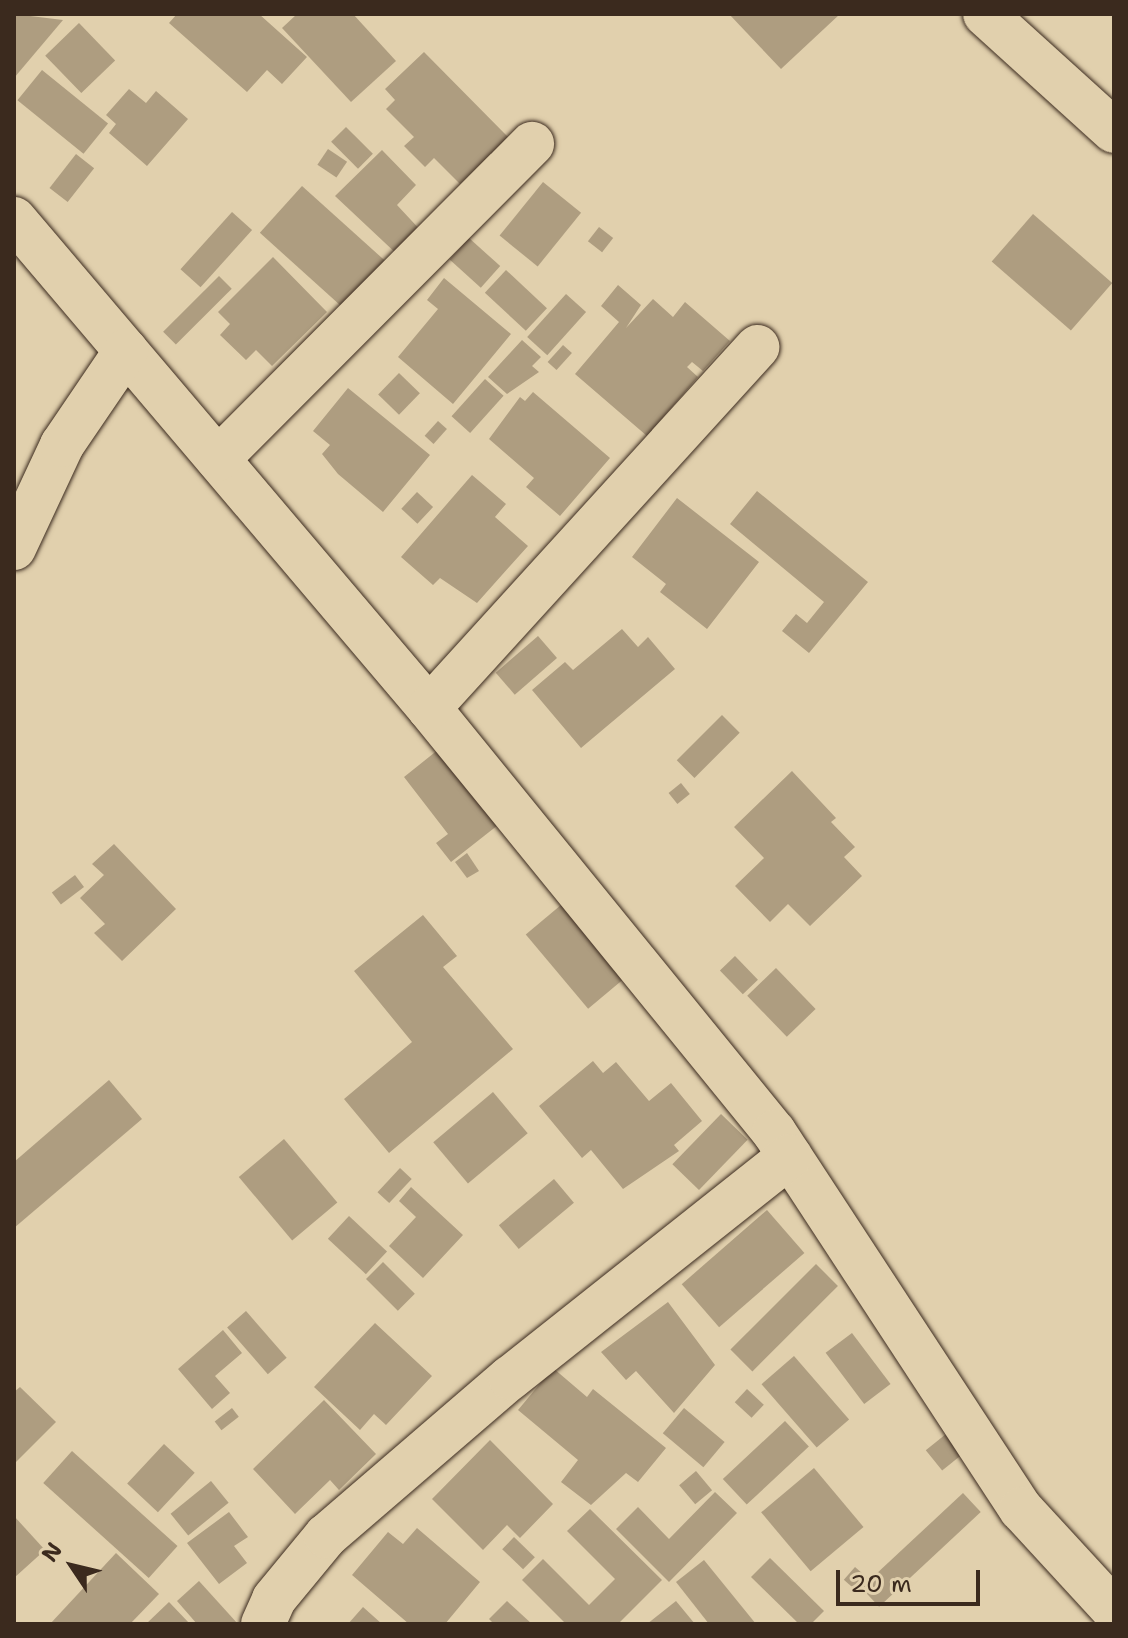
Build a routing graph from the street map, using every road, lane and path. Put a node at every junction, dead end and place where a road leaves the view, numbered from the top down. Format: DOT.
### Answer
graph roads {
  1 [pos="985,14"];
  2 [pos="1114,131"];
  3 [pos="532,144"];
  4 [pos="14,219"];
  5 [pos="758,347"];
  6 [pos="126,351"];
  7 [pos="218,459"];
  8 [pos="14,548"];
  9 [pos="429,708"];
  10 [pos="790,1156"];
  11 [pos="1114,1610"];
  12 [pos="263,1624"];
  1 -- 2 [label="street"];
  3 -- 7 [label="street"];
  4 -- 6 [label="street"];
  5 -- 9 [label="street"];
  6 -- 7 [label="street"];
  6 -- 8 [label="street"];
  7 -- 9 [label="street"];
  9 -- 10 [label="street"];
  10 -- 11 [label="street"];
  10 -- 12 [label="street"];
}
